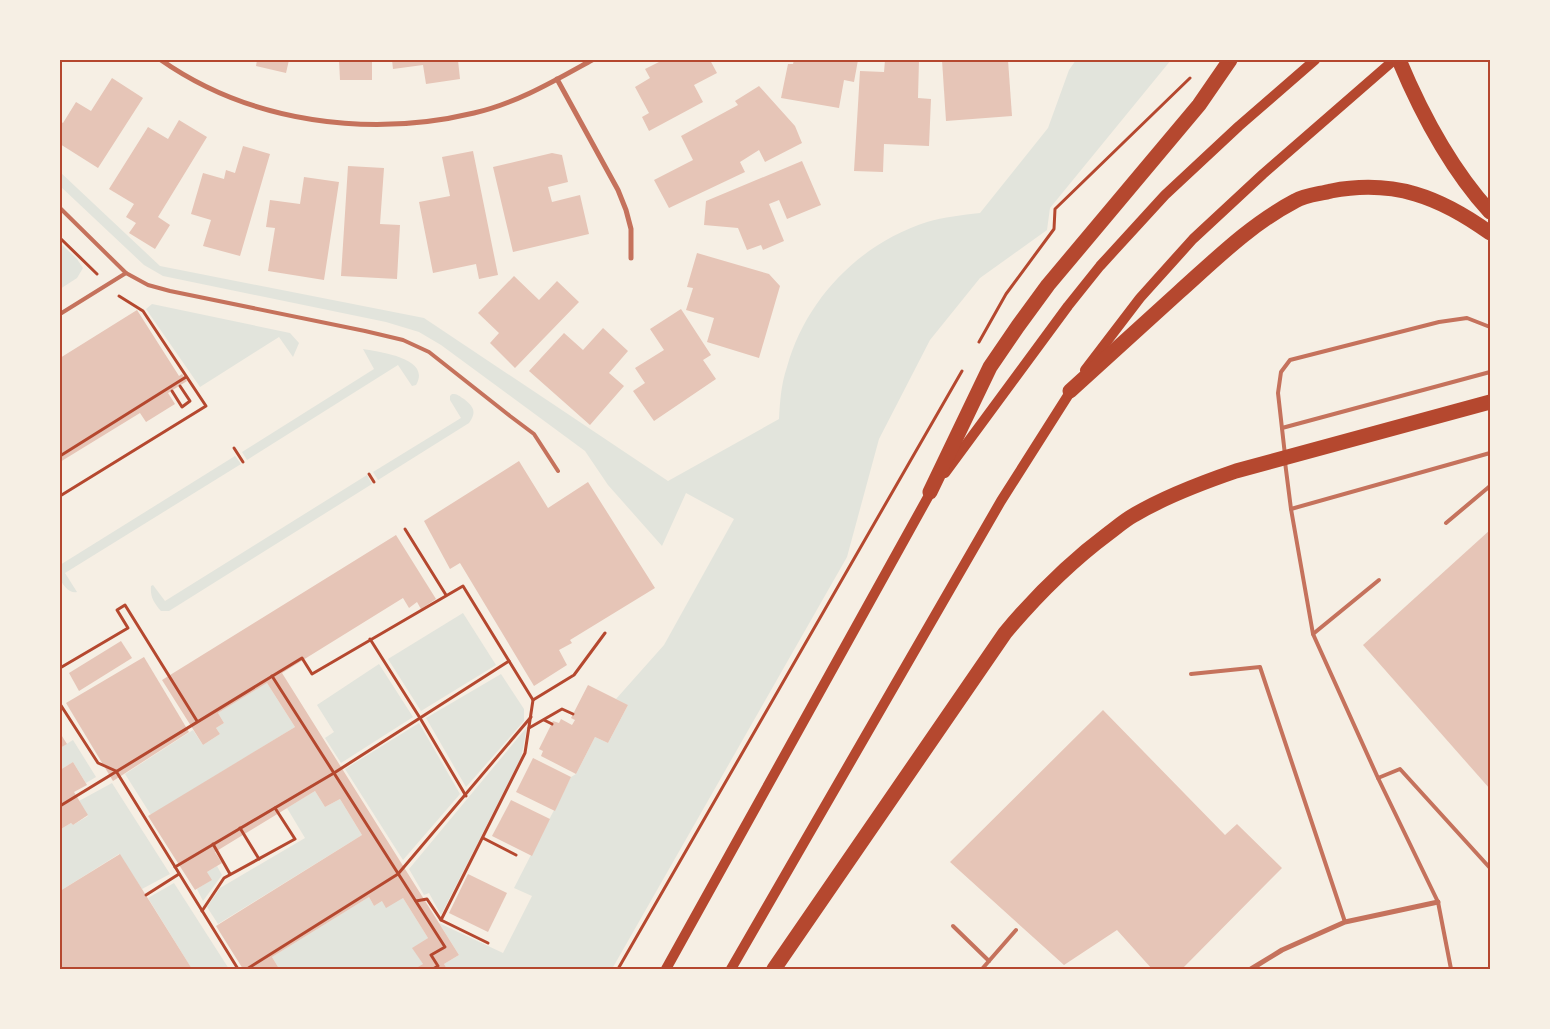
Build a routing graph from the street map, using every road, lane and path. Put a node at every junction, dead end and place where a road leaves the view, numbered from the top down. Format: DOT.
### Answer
graph roads {
  1 [pos="161,60"];
  2 [pos="592,60"];
  3 [pos="1230,60"];
  4 [pos="1315,60"];
  5 [pos="1394,60"];
  6 [pos="1398,60"];
  7 [pos="1195,73"];
  8 [pos="557,79"];
  9 [pos="60,208"];
  10 [pos="1490,212"];
  11 [pos="1490,233"];
  12 [pos="630,258"];
  13 [pos="126,273"];
  14 [pos="143,311"];
  15 [pos="60,314"];
  16 [pos="1490,327"];
  17 [pos="976,347"];
  18 [pos="966,365"];
  19 [pos="1490,372"];
  20 [pos="186,377"];
  21 [pos="180,386"];
  22 [pos="172,391"];
  23 [pos="1070,391"];
  24 [pos="1490,402"];
  25 [pos="1282,428"];
  26 [pos="234,448"];
  27 [pos="1490,453"];
  28 [pos="60,456"];
  29 [pos="244,462"];
  30 [pos="558,471"];
  31 [pos="370,474"];
  32 [pos="374,482"];
  33 [pos="1490,486"];
  34 [pos="930,492"];
  35 [pos="60,496"];
  36 [pos="1291,509"];
  37 [pos="1446,524"];
  38 [pos="405,529"];
  39 [pos="1379,580"];
  40 [pos="446,595"];
  41 [pos="605,633"];
  42 [pos="1312,634"];
  43 [pos="370,640"];
  44 [pos="509,661"];
  45 [pos="60,668"];
  46 [pos="1191,674"];
  47 [pos="272,676"];
  48 [pos="533,700"];
  49 [pos="60,704"];
  50 [pos="573,714"];
  51 [pos="420,718"];
  52 [pos="531,718"];
  53 [pos="544,720"];
  54 [pos="197,722"];
  55 [pos="552,724"];
  56 [pos="529,728"];
  57 [pos="116,771"];
  58 [pos="334,773"];
  59 [pos="1378,778"];
  60 [pos="466,796"];
  61 [pos="60,806"];
  62 [pos="274,808"];
  63 [pos="240,828"];
  64 [pos="483,838"];
  65 [pos="212,844"];
  66 [pos="516,855"];
  67 [pos="259,859"];
  68 [pos="175,867"];
  69 [pos="1490,868"];
  70 [pos="180,874"];
  71 [pos="230,874"];
  72 [pos="398,874"];
  73 [pos="146,895"];
  74 [pos="416,901"];
  75 [pos="1438,902"];
  76 [pos="202,911"];
  77 [pos="441,920"];
  78 [pos="1345,922"];
  79 [pos="953,926"];
  80 [pos="1016,930"];
  81 [pos="488,943"];
  82 [pos="989,961"];
  83 [pos="238,969"];
  84 [pos="247,969"];
  85 [pos="433,969"];
  86 [pos="618,969"];
  87 [pos="666,969"];
  88 [pos="732,969"];
  89 [pos="774,969"];
  90 [pos="982,969"];
  91 [pos="1251,969"];
  92 [pos="1451,969"];
  1 -- 8 [label="street"];
  2 -- 8 [label="street"];
  3 -- 34 [label="highway"];
  4 -- 34 [label="main road"];
  5 -- 23 [label="main road"];
  6 -- 10 [label="highway"];
  7 -- 17 [label="path"];
  8 -- 12 [label="street"];
  9 -- 13 [label="lane"];
  11 -- 23 [label="highway"];
  13 -- 15 [label="lane"];
  13 -- 30 [label="lane"];
  14 -- 20 [label="path"];
  16 -- 25 [label="lane"];
  18 -- 86 [label="path"];
  19 -- 25 [label="lane"];
  20 -- 28 [label="path"];
  20 -- 35 [label="path"];
  21 -- 22 [label="path"];
  23 -- 88 [label="main road"];
  24 -- 89 [label="highway"];
  25 -- 36 [label="lane"];
  26 -- 29 [label="path"];
  27 -- 36 [label="lane"];
  31 -- 32 [label="path"];
  33 -- 37 [label="lane"];
  34 -- 87 [label="main road"];
  36 -- 42 [label="lane"];
  38 -- 40 [label="path"];
  39 -- 42 [label="lane"];
  40 -- 43 [label="path"];
  40 -- 44 [label="path"];
  41 -- 48 [label="path"];
  42 -- 59 [label="lane"];
  43 -- 47 [label="path"];
  43 -- 51 [label="path"];
  44 -- 48 [label="path"];
  44 -- 51 [label="path"];
  45 -- 54 [label="path"];
  46 -- 78 [label="lane"];
  47 -- 54 [label="path"];
  47 -- 58 [label="path"];
  48 -- 52 [label="path"];
  49 -- 57 [label="path"];
  50 -- 53 [label="path"];
  51 -- 58 [label="path"];
  51 -- 60 [label="path"];
  52 -- 56 [label="path"];
  52 -- 60 [label="path"];
  53 -- 55 [label="path"];
  53 -- 56 [label="path"];
  54 -- 57 [label="path"];
  56 -- 64 [label="path"];
  57 -- 61 [label="path"];
  57 -- 68 [label="path"];
  58 -- 62 [label="path"];
  58 -- 72 [label="path"];
  59 -- 69 [label="lane"];
  59 -- 75 [label="lane"];
  60 -- 72 [label="path"];
  62 -- 63 [label="path"];
  62 -- 67 [label="path"];
  63 -- 65 [label="path"];
  63 -- 67 [label="path"];
  64 -- 66 [label="path"];
  64 -- 77 [label="path"];
  65 -- 68 [label="path"];
  65 -- 71 [label="path"];
  67 -- 71 [label="path"];
  68 -- 70 [label="path"];
  70 -- 73 [label="path"];
  70 -- 76 [label="path"];
  71 -- 76 [label="path"];
  72 -- 74 [label="path"];
  72 -- 84 [label="path"];
  74 -- 77 [label="path"];
  74 -- 85 [label="path"];
  75 -- 78 [label="street"];
  75 -- 92 [label="lane"];
  76 -- 83 [label="path"];
  77 -- 81 [label="path"];
  78 -- 91 [label="street"];
  79 -- 82 [label="lane"];
  80 -- 82 [label="lane"];
  82 -- 90 [label="lane"];
}
